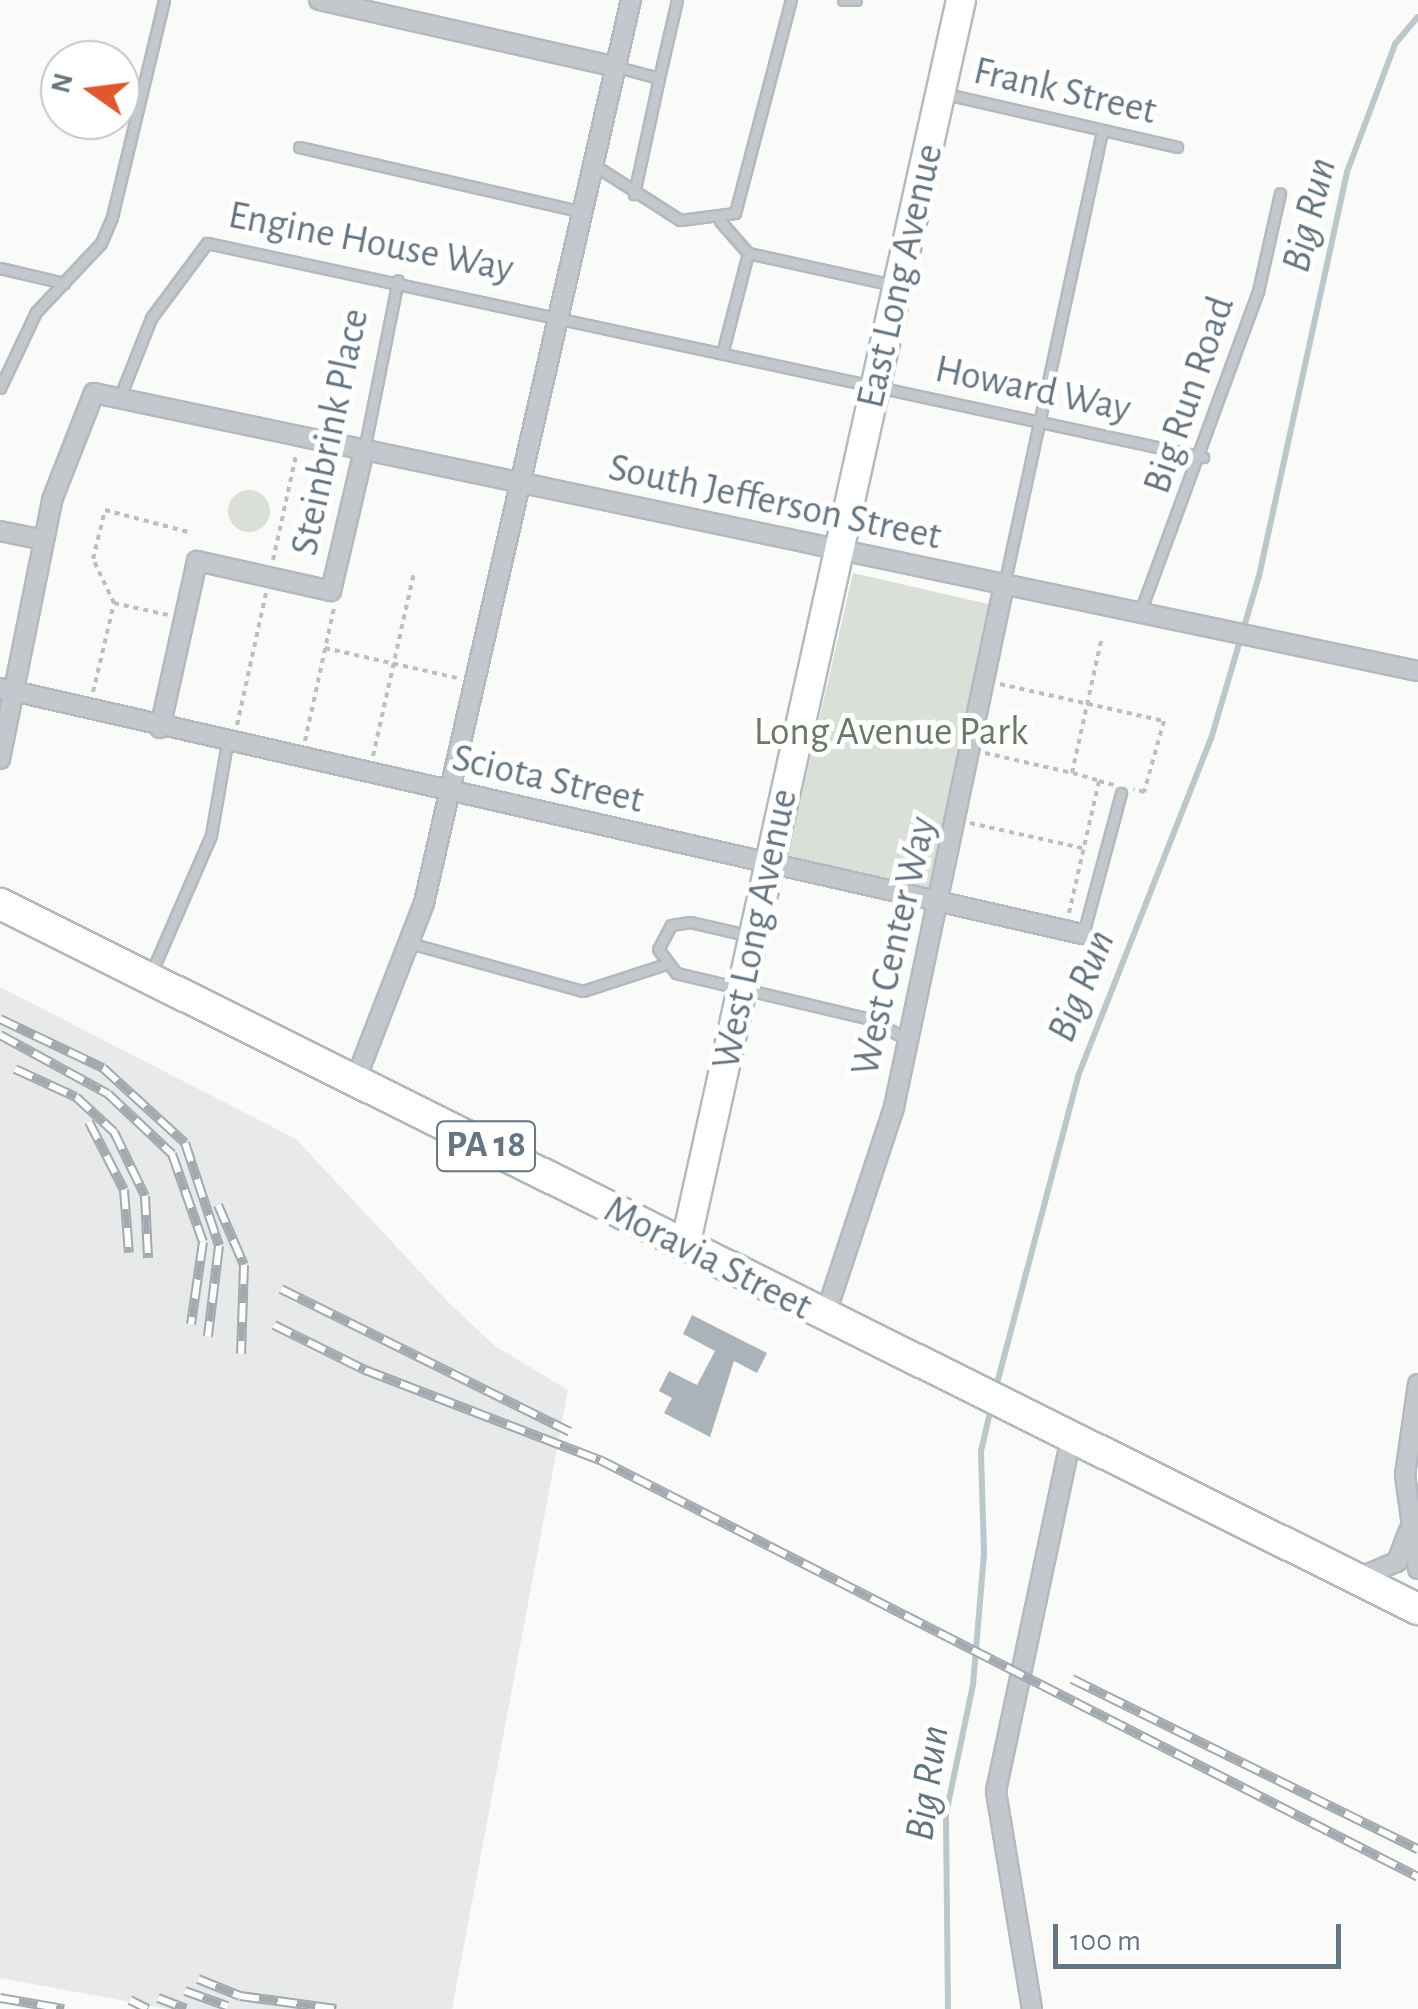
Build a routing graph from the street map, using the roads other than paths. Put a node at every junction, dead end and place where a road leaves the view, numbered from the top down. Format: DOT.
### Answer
graph roads {
  1 [pos="164,0"];
  2 [pos="318,0"];
  3 [pos="632,0"];
  4 [pos="677,0"];
  5 [pos="791,0"];
  6 [pos="843,0"];
  7 [pos="961,0"];
  8 [pos="855,1"];
  9 [pos="616,67"];
  10 [pos="659,78"];
  11 [pos="940,93"];
  12 [pos="1102,130"];
  13 [pos="299,146"];
  14 [pos="1177,147"];
  15 [pos="594,165"];
  16 [pos="1280,193"];
  17 [pos="634,194"];
  18 [pos="583,212"];
  19 [pos="720,221"];
  20 [pos="748,253"];
  21 [pos="0,268"];
  22 [pos="398,280"];
  23 [pos="64,282"];
  24 [pos="898,286"];
  25 [pos="558,316"];
  26 [pos="723,350"];
  27 [pos="875,386"];
  28 [pos="0,388"];
  29 [pos="119,398"];
  30 [pos="1040,421"];
  31 [pos="364,450"];
  32 [pos="1203,457"];
  33 [pos="520,484"];
  34 [pos="0,531"];
  35 [pos="44,540"];
  36 [pos="838,552"];
  37 [pos="1004,585"];
  38 [pos="1140,612"];
  39 [pos="1418,671"];
  40 [pos="7,690"];
  41 [pos="160,728"];
  42 [pos="226,743"];
  43 [pos="0,759"];
  44 [pos="450,792"];
  45 [pos="1121,793"];
  46 [pos="770,866"];
  47 [pos="0,904"];
  48 [pos="940,904"];
  49 [pos="1082,934"];
  50 [pos="754,937"];
  51 [pos="412,944"];
  52 [pos="663,965"];
  53 [pos="149,978"];
  54 [pos="742,988"];
  55 [pos="909,1040"];
  56 [pos="355,1081"];
  57 [pos="685,1246"];
  58 [pos="826,1316"];
  59 [pos="1418,1384"];
  60 [pos="1071,1439"];
  61 [pos="1412,1465"];
  62 [pos="1409,1530"];
  63 [pos="1418,1569"];
  64 [pos="1346,1577"];
  65 [pos="1418,1609"];
  66 [pos="1032,2009"];
  1 -- 23 [label="lane"];
  2 -- 9 [label="street"];
  3 -- 9 [label="street"];
  4 -- 10 [label="lane"];
  5 -- 19 [label="lane"];
  6 -- 8 [label="lane"];
  7 -- 11 [label="street, East Long Avenue"];
  9 -- 10 [label="lane"];
  9 -- 15 [label="street"];
  10 -- 17 [label="lane"];
  11 -- 12 [label="lane, Frank Street"];
  11 -- 24 [label="street, East Long Avenue"];
  12 -- 14 [label="lane, Frank Street"];
  12 -- 30 [label="lane"];
  13 -- 18 [label="lane"];
  15 -- 17 [label="lane"];
  15 -- 18 [label="street"];
  16 -- 32 [label="lane, Big Run Road"];
  17 -- 19 [label="lane"];
  18 -- 25 [label="street"];
  19 -- 20 [label="lane"];
  20 -- 24 [label="lane"];
  20 -- 26 [label="lane"];
  21 -- 23 [label="lane"];
  22 -- 25 [label="lane, Engine House Way"];
  22 -- 29 [label="lane, Engine House Way"];
  22 -- 31 [label="lane, Steinbrink Place"];
  23 -- 28 [label="lane"];
  24 -- 27 [label="street, East Long Avenue"];
  25 -- 26 [label="lane, Howard Way"];
  25 -- 33 [label="street"];
  26 -- 27 [label="lane, Howard Way"];
  27 -- 30 [label="lane, Howard Way"];
  27 -- 36 [label="street, East Long Avenue"];
  29 -- 31 [label="street, South Jefferson Street"];
  29 -- 35 [label="street"];
  30 -- 32 [label="lane, Howard Way"];
  30 -- 37 [label="lane"];
  31 -- 33 [label="street, South Jefferson Street"];
  31 -- 41 [label="street, Steinbrink Place"];
  32 -- 38 [label="lane, Big Run Road"];
  33 -- 36 [label="street, South Jefferson Street"];
  33 -- 44 [label="street"];
  34 -- 35 [label="street"];
  35 -- 40 [label="street"];
  36 -- 37 [label="street, South Jefferson Street"];
  36 -- 46 [label="street, West Long Avenue"];
  37 -- 38 [label="street, South Jefferson Street"];
  37 -- 48 [label="street, West Center Way"];
  38 -- 39 [label="street, South Jefferson Street"];
  40 -- 41 [label="street, Sciota Street"];
  40 -- 43 [label="street"];
  41 -- 42 [label="street, Sciota Street"];
  42 -- 44 [label="street, Sciota Street"];
  42 -- 53 [label="lane"];
  44 -- 46 [label="street, Sciota Street"];
  44 -- 51 [label="street"];
  45 -- 49 [label="lane"];
  46 -- 48 [label="street, Sciota Street"];
  46 -- 50 [label="street, West Long Avenue"];
  47 -- 53 [label="main road, Moravia Street / PA 18"];
  48 -- 49 [label="street, Sciota Street"];
  48 -- 55 [label="street, West Center Way"];
  50 -- 52 [label="lane"];
  50 -- 54 [label="street, West Long Avenue"];
  51 -- 52 [label="lane"];
  51 -- 56 [label="street"];
  52 -- 54 [label="lane"];
  53 -- 56 [label="main road, Moravia Street / PA 18"];
  54 -- 55 [label="lane"];
  54 -- 57 [label="street, West Long Avenue"];
  55 -- 58 [label="street, West Center Way"];
  56 -- 57 [label="main road, Moravia Street / PA 18"];
  57 -- 58 [label="main road, Moravia Street / PA 18"];
  58 -- 60 [label="main road, Moravia Street / PA 18"];
  59 -- 61 [label="street"];
  60 -- 64 [label="main road, Moravia Street / PA 18"];
  60 -- 66 [label="street"];
  61 -- 62 [label="street"];
  62 -- 63 [label="street"];
  62 -- 64 [label="street"];
  64 -- 65 [label="main road, Moravia Street / PA 18"];
}
